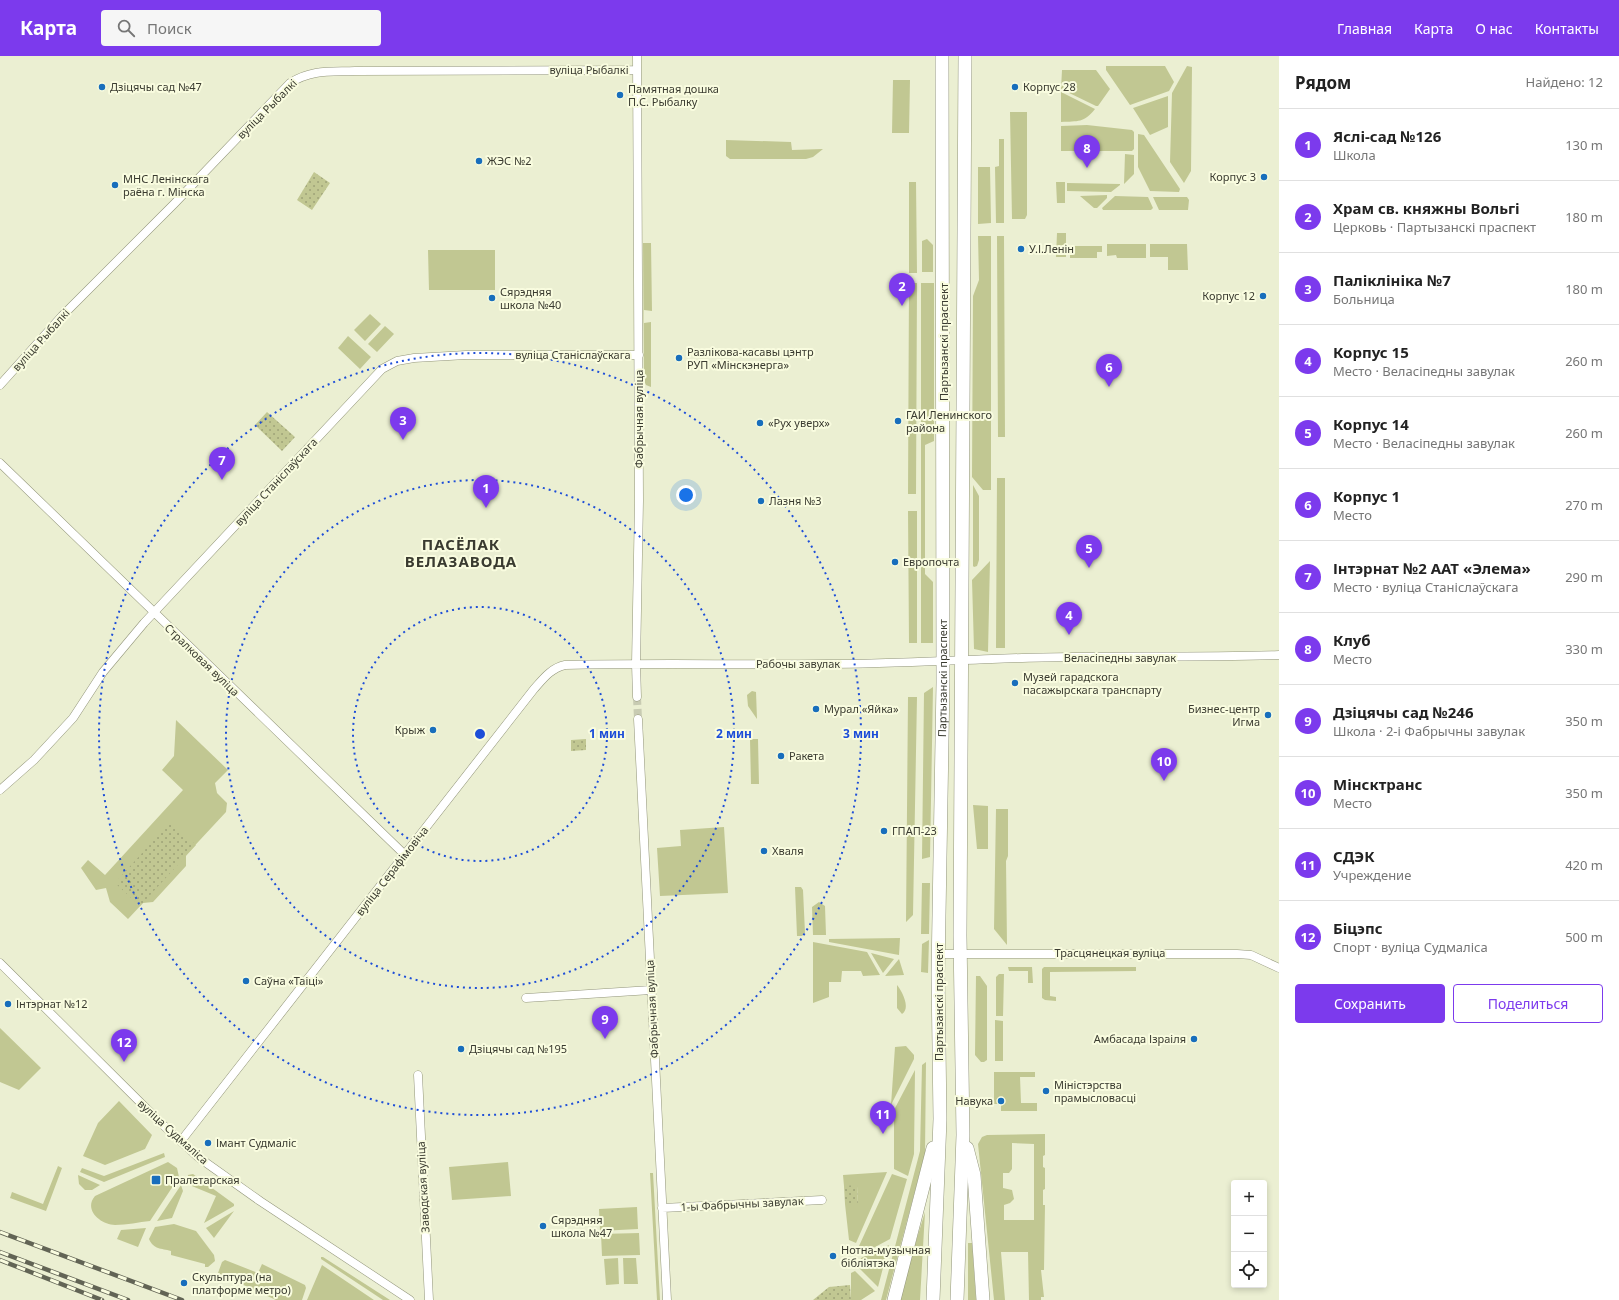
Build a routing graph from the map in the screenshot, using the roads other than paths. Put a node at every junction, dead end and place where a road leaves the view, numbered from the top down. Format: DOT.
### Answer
graph roads {
  1 [pos="637,56"];
  2 [pos="942,56"];
  3 [pos="965,56"];
  4 [pos="637,70"];
  5 [pos="944,330"];
  6 [pos="963,332"];
  7 [pos="639,355"];
  8 [pos="0,385"];
  9 [pos="0,463"];
  10 [pos="153,613"];
  11 [pos="1279,655"];
  12 [pos="961,660"];
  13 [pos="943,661"];
  14 [pos="636,664"];
  15 [pos="637,697"];
  16 [pos="638,719"];
  17 [pos="0,790"];
  18 [pos="405,855"];
  19 [pos="961,953"];
  20 [pos="939,954"];
  21 [pos="0,963"];
  22 [pos="1279,968"];
  23 [pos="651,990"];
  24 [pos="526,998"];
  25 [pos="418,1075"];
  26 [pos="940,1119"];
  27 [pos="963,1135"];
  28 [pos="181,1141"];
  29 [pos="822,1200"];
  30 [pos="662,1208"];
  31 [pos="410,1300"];
  32 [pos="429,1300"];
  33 [pos="667,1300"];
  34 [pos="894,1300"];
  35 [pos="933,1300"];
  36 [pos="957,1300"];
  37 [pos="983,1300"];
  1 -- 4 [label="street, Фабрычная вуліца"];
  2 -- 5 [label="main road, Партызанскі праспект"];
  3 -- 6 [label="main road, Партызанскі праспект"];
  4 -- 7 [label="street, Фабрычная вуліца"];
  4 -- 8 [label="street, вуліца Рыбалкі"];
  5 -- 6 [label="main road"];
  5 -- 13 [label="main road, Партызанскі праспект"];
  6 -- 12 [label="main road, Партызанскі праспект"];
  7 -- 10 [label="street, вуліца Станіслаўскага"];
  7 -- 14 [label="street, Фабрычная вуліца"];
  9 -- 10 [label="street, Стралковая вуліца"];
  10 -- 17 [label="street, вуліца Станіслаўскага"];
  10 -- 18 [label="street, Стралковая вуліца"];
  11 -- 12 [label="street, Веласіпедны завулак"];
  12 -- 13 [label="street, Рабочы завулак"];
  12 -- 19 [label="main road, Партызанскі праспект"];
  13 -- 14 [label="street, Рабочы завулак"];
  13 -- 20 [label="main road, Партызанскі праспект"];
  14 -- 15 [label="street, Фабрычная вуліца"];
  14 -- 18 [label="street, вуліца Серафімовіча"];
  16 -- 23 [label="street, Фабрычная вуліца"];
  18 -- 28 [label="street, вуліца Серафімовіча"];
  19 -- 20 [label="street, Трасцянецкая вуліца"];
  19 -- 22 [label="street, Трасцянецкая вуліца"];
  19 -- 27 [label="main road, Партызанскі праспект"];
  20 -- 26 [label="main road, Партызанскі праспект"];
  21 -- 28 [label="street, вуліца Судмаліса"];
  23 -- 24 [label="street"];
  23 -- 30 [label="street, Фабрычная вуліца"];
  25 -- 32 [label="street, Заводская вуліца"];
  26 -- 34 [label="main road"];
  26 -- 35 [label="main road, Партызанскі праспект"];
  27 -- 36 [label="main road, Партызанскі праспект"];
  27 -- 37 [label="main road"];
  28 -- 31 [label="street, вуліца Судмаліса"];
  29 -- 30 [label="street, 1-ы Фабрычны завулак"];
  30 -- 33 [label="street, Фабрычная вуліца"];
}
